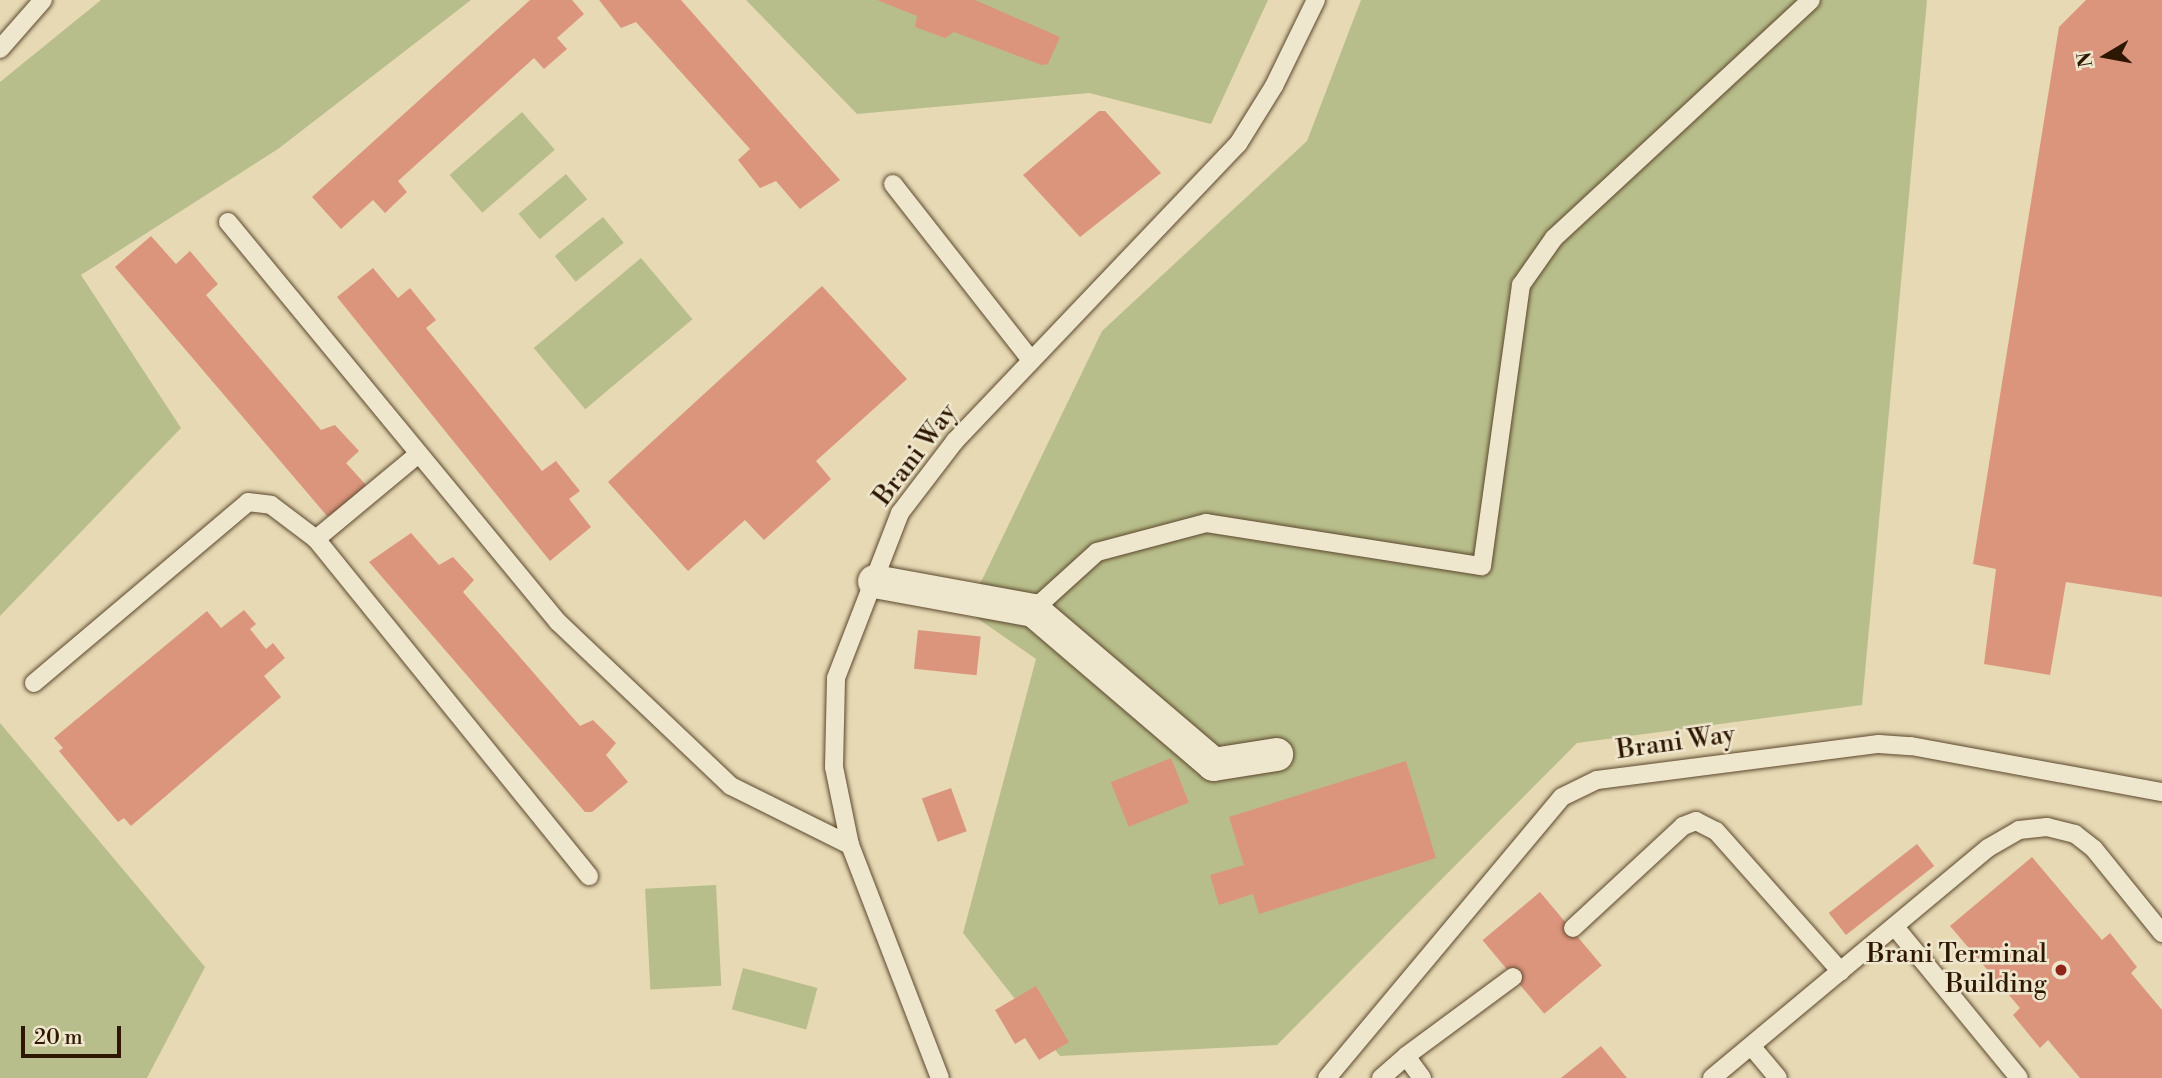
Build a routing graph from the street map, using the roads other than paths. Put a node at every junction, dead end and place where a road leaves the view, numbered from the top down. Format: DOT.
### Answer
graph roads {
  1 [pos="43,0"];
  2 [pos="1316,0"];
  3 [pos="1811,0"];
  4 [pos="0,49"];
  5 [pos="893,184"];
  6 [pos="228,222"];
  7 [pos="1031,360"];
  8 [pos="417,455"];
  9 [pos="316,539"];
  10 [pos="874,581"];
  11 [pos="1033,610"];
  12 [pos="34,683"];
  13 [pos="1276,754"];
  14 [pos="2162,792"];
  15 [pos="850,845"];
  16 [pos="589,876"];
  17 [pos="1895,927"];
  18 [pos="1573,928"];
  19 [pos="2162,933"];
  20 [pos="1841,972"];
  21 [pos="1513,977"];
  22 [pos="1752,1047"];
  23 [pos="1406,1056"];
  24 [pos="940,1078"];
  25 [pos="1327,1078"];
  26 [pos="1381,1078"];
  27 [pos="1422,1078"];
  28 [pos="1712,1078"];
  29 [pos="1778,1078"];
  30 [pos="2019,1078"];
  1 -- 4 [label="lane"];
  2 -- 7 [label="lane, Brani Way"];
  3 -- 11 [label="lane"];
  5 -- 7 [label="lane"];
  6 -- 8 [label="lane"];
  7 -- 10 [label="lane, Brani Way"];
  8 -- 9 [label="lane"];
  8 -- 15 [label="lane"];
  9 -- 12 [label="lane"];
  9 -- 16 [label="lane"];
  10 -- 11 [label="street"];
  10 -- 15 [label="lane, Brani Way"];
  11 -- 13 [label="street"];
  14 -- 25 [label="lane, Brani Way"];
  15 -- 24 [label="lane, Brani Way"];
  17 -- 19 [label="lane"];
  17 -- 20 [label="lane"];
  17 -- 30 [label="lane"];
  18 -- 20 [label="lane"];
  20 -- 22 [label="lane"];
  21 -- 23 [label="lane"];
  22 -- 28 [label="lane"];
  22 -- 29 [label="lane"];
  23 -- 26 [label="lane"];
  23 -- 27 [label="lane"];
}
